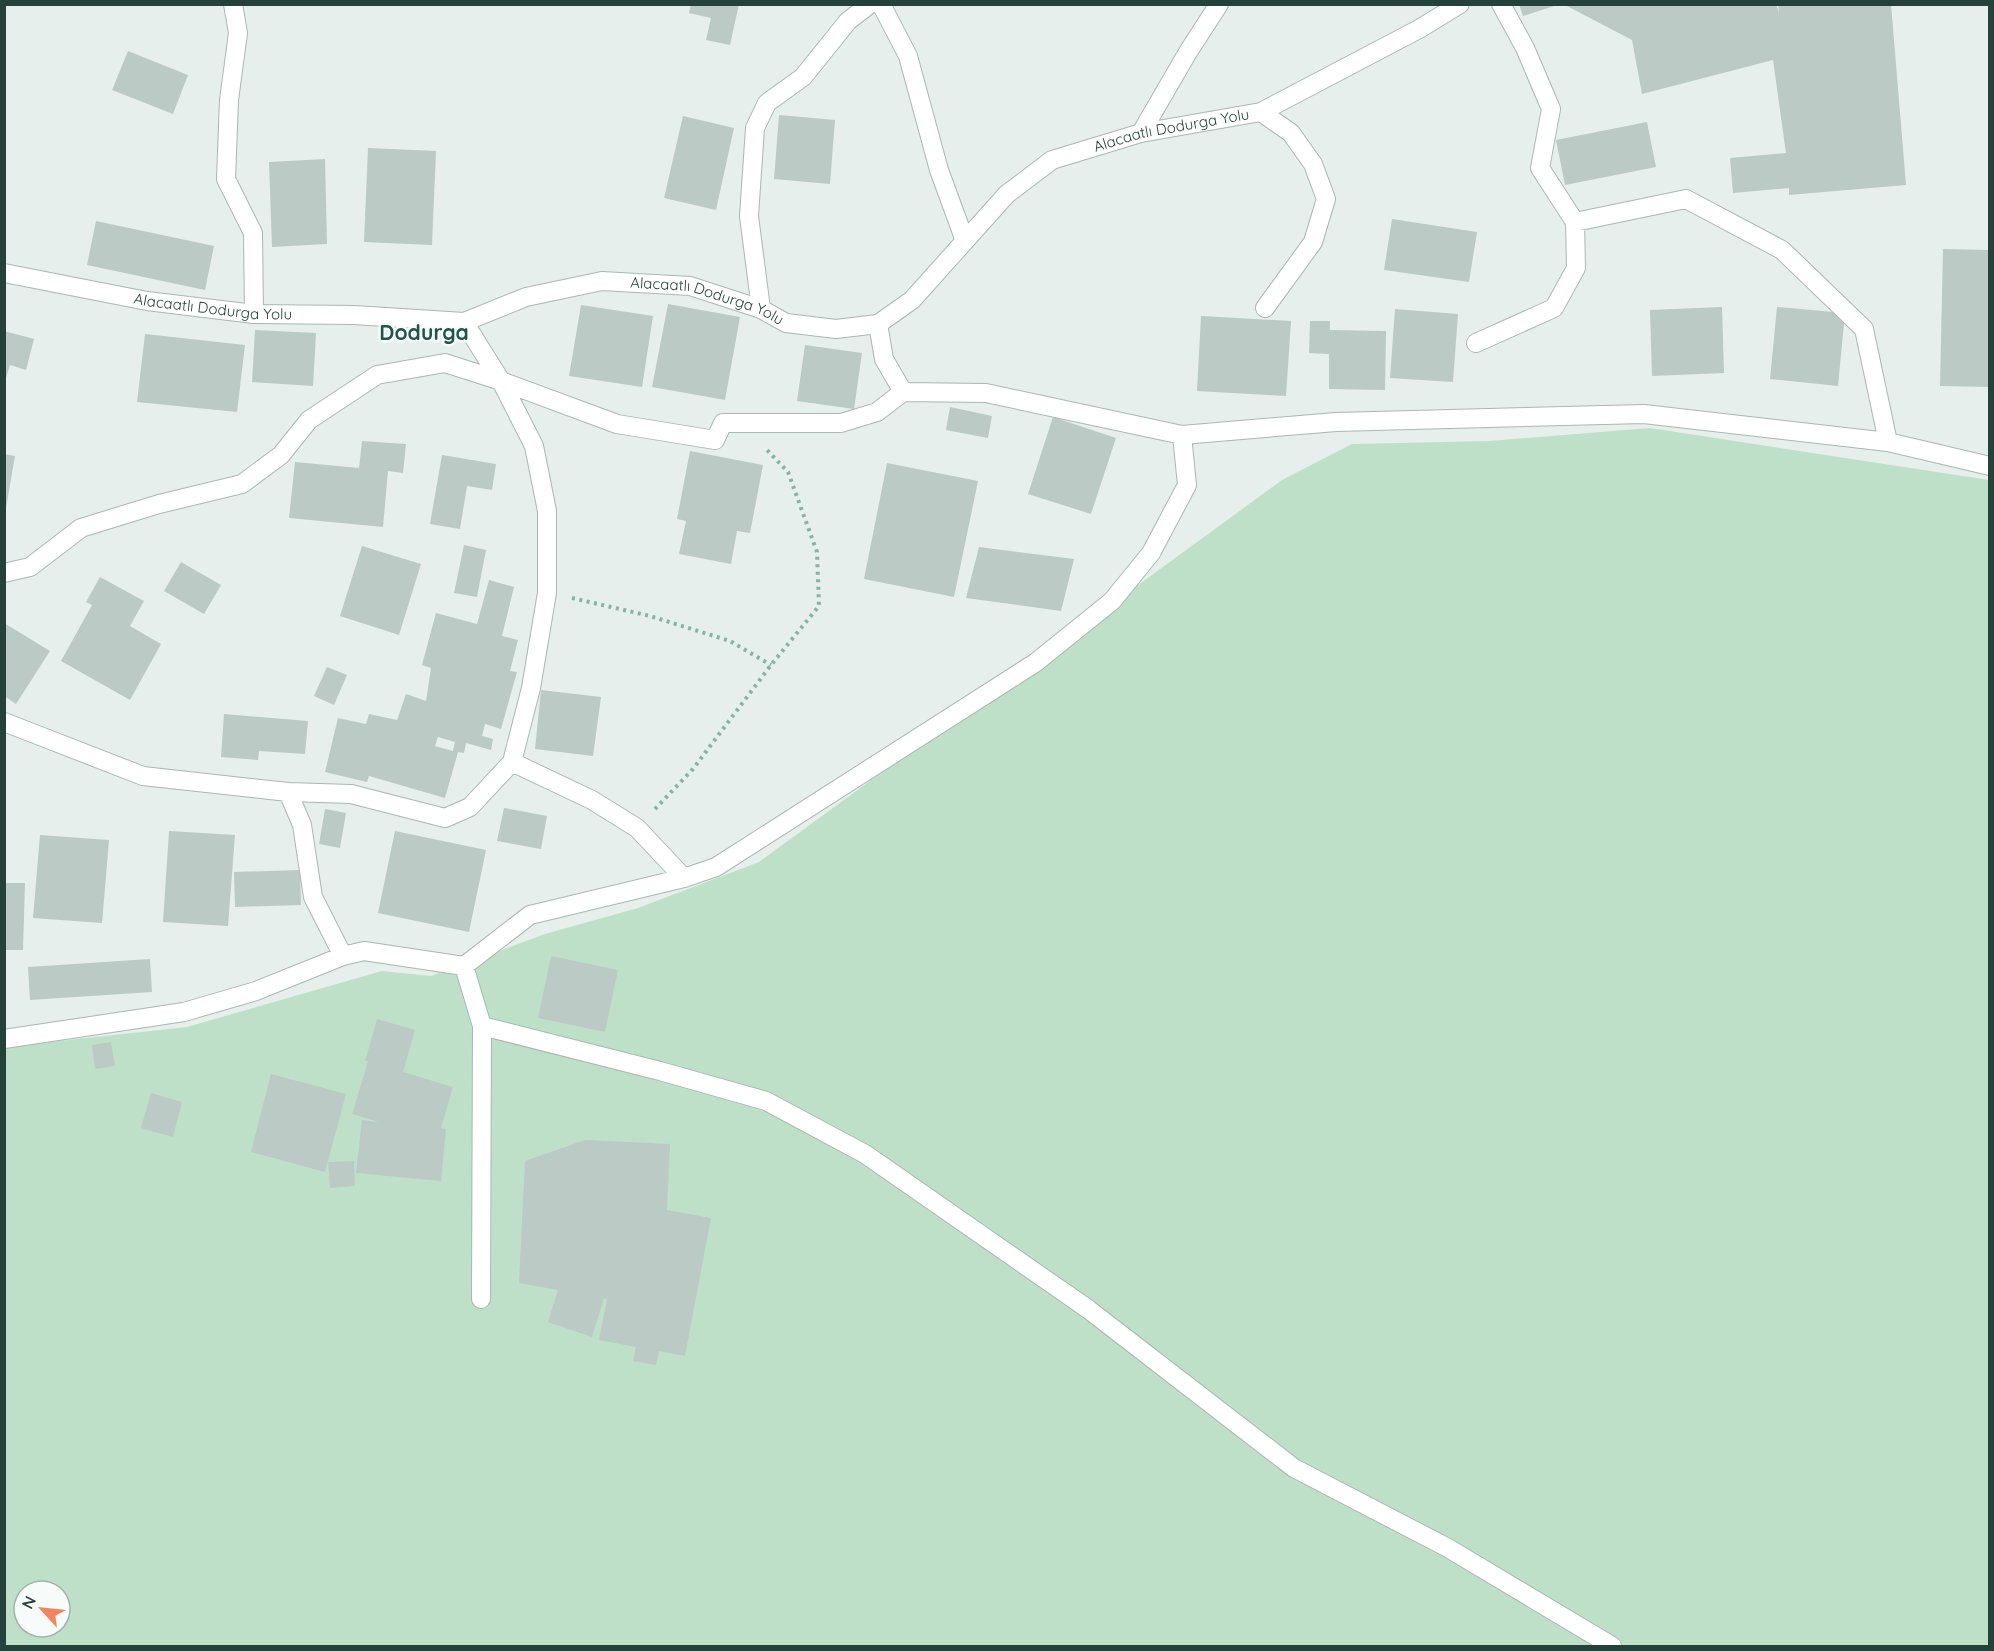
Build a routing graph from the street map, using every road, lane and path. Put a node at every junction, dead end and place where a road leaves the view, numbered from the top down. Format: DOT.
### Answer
graph roads {
  1 [pos="233,4"];
  2 [pos="870,4"];
  3 [pos="881,4"];
  4 [pos="1219,4"];
  5 [pos="1460,4"];
  6 [pos="1501,4"];
  7 [pos="1261,112"];
  8 [pos="1141,133"];
  9 [pos="1575,222"];
  10 [pos="965,241"];
  11 [pos="4,273"];
  12 [pos="1265,308"];
  13 [pos="760,309"];
  14 [pos="254,314"];
  15 [pos="464,322"];
  16 [pos="878,324"];
  17 [pos="1476,343"];
  18 [pos="501,381"];
  19 [pos="903,392"];
  20 [pos="723,423"];
  21 [pos="1182,435"];
  22 [pos="1888,442"];
  23 [pos="1989,466"];
  24 [pos="4,573"];
  25 [pos="548,593"];
  26 [pos="771,665"];
  27 [pos="4,722"];
  28 [pos="512,762"];
  29 [pos="288,792"];
  30 [pos="637,828"];
  31 [pos="684,878"];
  32 [pos="343,956"];
  33 [pos="464,966"];
  34 [pos="482,1026"];
  35 [pos="4,1039"];
  36 [pos="481,1299"];
  37 [pos="1612,1647"];
  1 -- 14 [label="street"];
  2 -- 13 [label="street"];
  3 -- 10 [label="street"];
  4 -- 8 [label="street"];
  5 -- 7 [label="street, Alacaatlı Dodurga Yolu"];
  6 -- 9 [label="street"];
  7 -- 8 [label="street, Alacaatlı Dodurga Yolu"];
  7 -- 12 [label="street"];
  8 -- 10 [label="street, Alacaatlı Dodurga Yolu"];
  9 -- 17 [label="street"];
  9 -- 22 [label="street"];
  10 -- 16 [label="street, Alacaatlı Dodurga Yolu"];
  11 -- 14 [label="street, Alacaatlı Dodurga Yolu"];
  13 -- 15 [label="street, Alacaatlı Dodurga Yolu"];
  13 -- 16 [label="street, Alacaatlı Dodurga Yolu"];
  14 -- 15 [label="street, Alacaatlı Dodurga Yolu"];
  15 -- 18 [label="street"];
  16 -- 19 [label="street"];
  18 -- 20 [label="street"];
  18 -- 24 [label="street"];
  18 -- 25 [label="street"];
  19 -- 20 [label="street"];
  19 -- 21 [label="street"];
  20 -- 26 [label="path"];
  21 -- 22 [label="street"];
  21 -- 31 [label="street"];
  22 -- 23 [label="street"];
  25 -- 26 [label="path"];
  25 -- 28 [label="street"];
  26 -- 30 [label="path"];
  27 -- 29 [label="street"];
  28 -- 29 [label="street"];
  28 -- 30 [label="street"];
  29 -- 32 [label="street"];
  30 -- 31 [label="street"];
  31 -- 33 [label="street"];
  32 -- 33 [label="street"];
  32 -- 35 [label="street"];
  33 -- 34 [label="street"];
  34 -- 36 [label="street"];
  34 -- 37 [label="street"];
}
